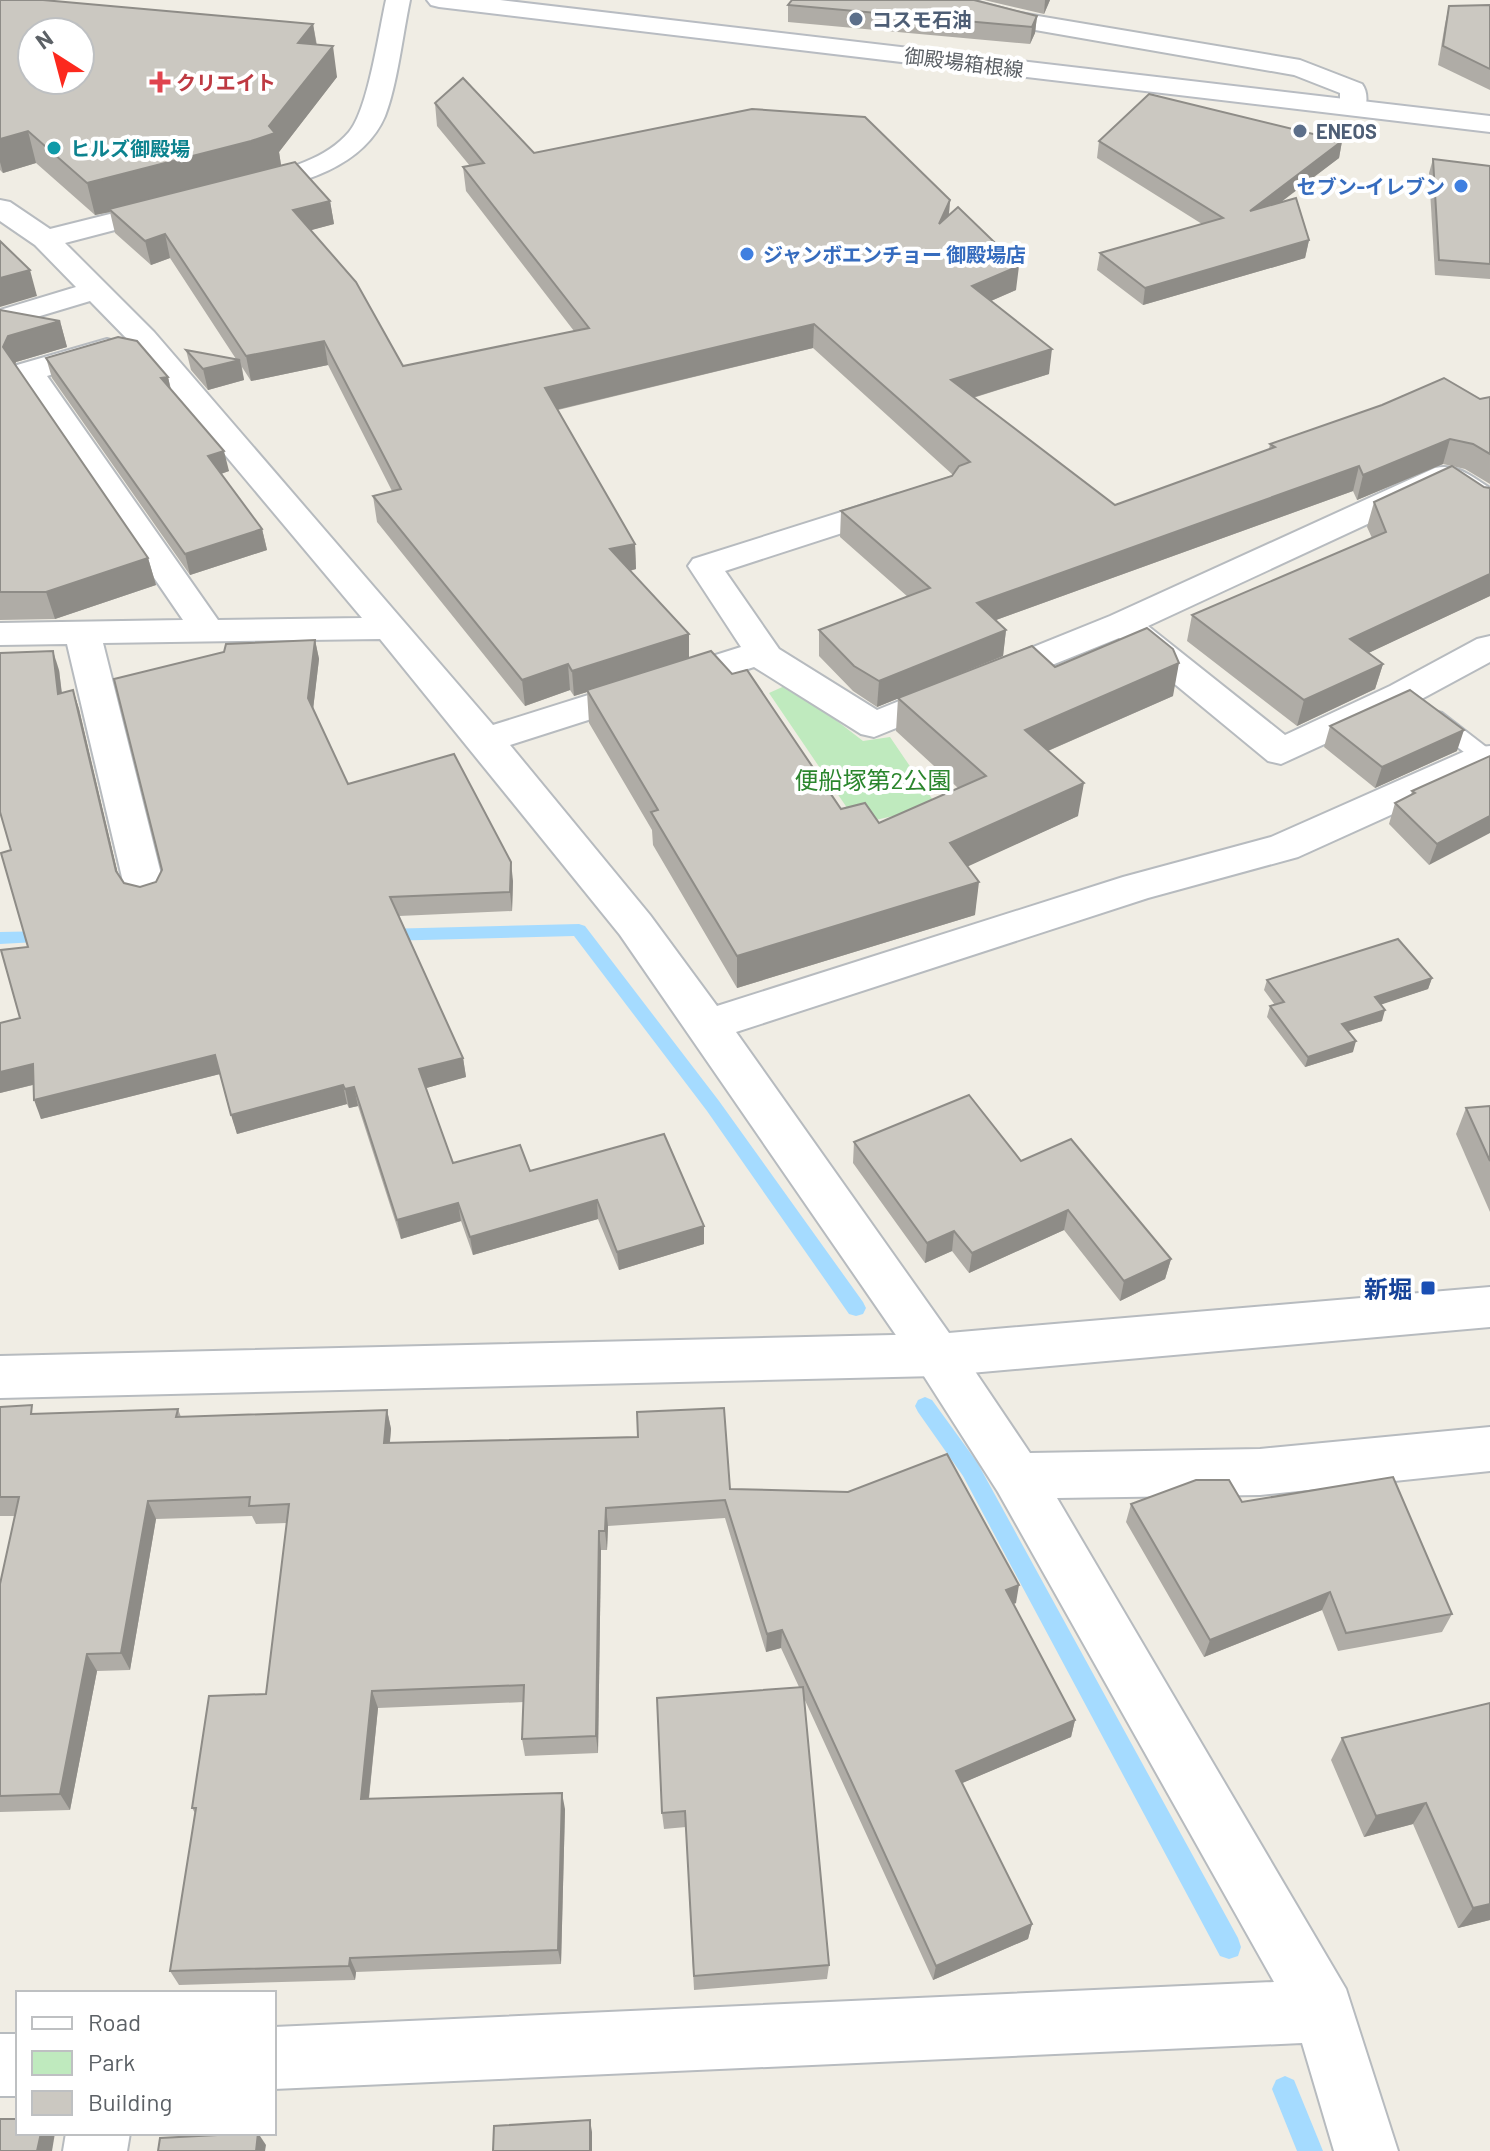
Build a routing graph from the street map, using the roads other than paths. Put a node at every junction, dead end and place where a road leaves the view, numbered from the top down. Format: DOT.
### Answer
graph roads {
  1 [pos="398,0"];
  2 [pos="439,0"];
  3 [pos="944,0"];
  4 [pos="1353,108"];
  5 [pos="1490,124"];
  6 [pos="0,208"];
  7 [pos="45,239"];
  8 [pos="94,291"];
  9 [pos="0,319"];
  10 [pos="143,338"];
  11 [pos="922,496"];
  12 [pos="1490,503"];
  13 [pos="1123,624"];
  14 [pos="391,628"];
  15 [pos="208,631"];
  16 [pos="82,633"];
  17 [pos="0,634"];
  18 [pos="1490,647"];
  19 [pos="767,659"];
  20 [pos="1403,694"];
  21 [pos="485,740"];
  22 [pos="1485,757"];
  23 [pos="145,890"];
  24 [pos="708,1025"];
  25 [pos="1490,1307"];
  26 [pos="937,1355"];
  27 [pos="0,1377"];
  28 [pos="1490,1449"];
  29 [pos="1016,1476"];
  30 [pos="1324,2011"];
  31 [pos="276,2058"];
  32 [pos="1366,2151"];
  1 -- 7 [label="street"];
  2 -- 4 [label="street, 御殿場箱根線"];
  3 -- 4 [label="street"];
  4 -- 5 [label="street, 御殿場箱根線"];
  6 -- 7 [label="street"];
  7 -- 8 [label="street"];
  8 -- 9 [label="street"];
  8 -- 10 [label="street"];
  10 -- 14 [label="street"];
  10 -- 15 [label="street"];
  11 -- 19 [label="street"];
  12 -- 13 [label="street"];
  13 -- 19 [label="street"];
  13 -- 20 [label="street"];
  14 -- 15 [label="street"];
  14 -- 21 [label="street"];
  15 -- 16 [label="street"];
  16 -- 17 [label="street"];
  16 -- 23 [label="street"];
  18 -- 20 [label="street"];
  19 -- 21 [label="street"];
  20 -- 22 [label="lane"];
  21 -- 24 [label="street"];
  22 -- 24 [label="street"];
  24 -- 26 [label="street"];
  25 -- 26 [label="street"];
  26 -- 27 [label="street"];
  26 -- 29 [label="street"];
  28 -- 29 [label="street"];
  29 -- 30 [label="street"];
  30 -- 31 [label="street"];
  30 -- 32 [label="street"];
}
